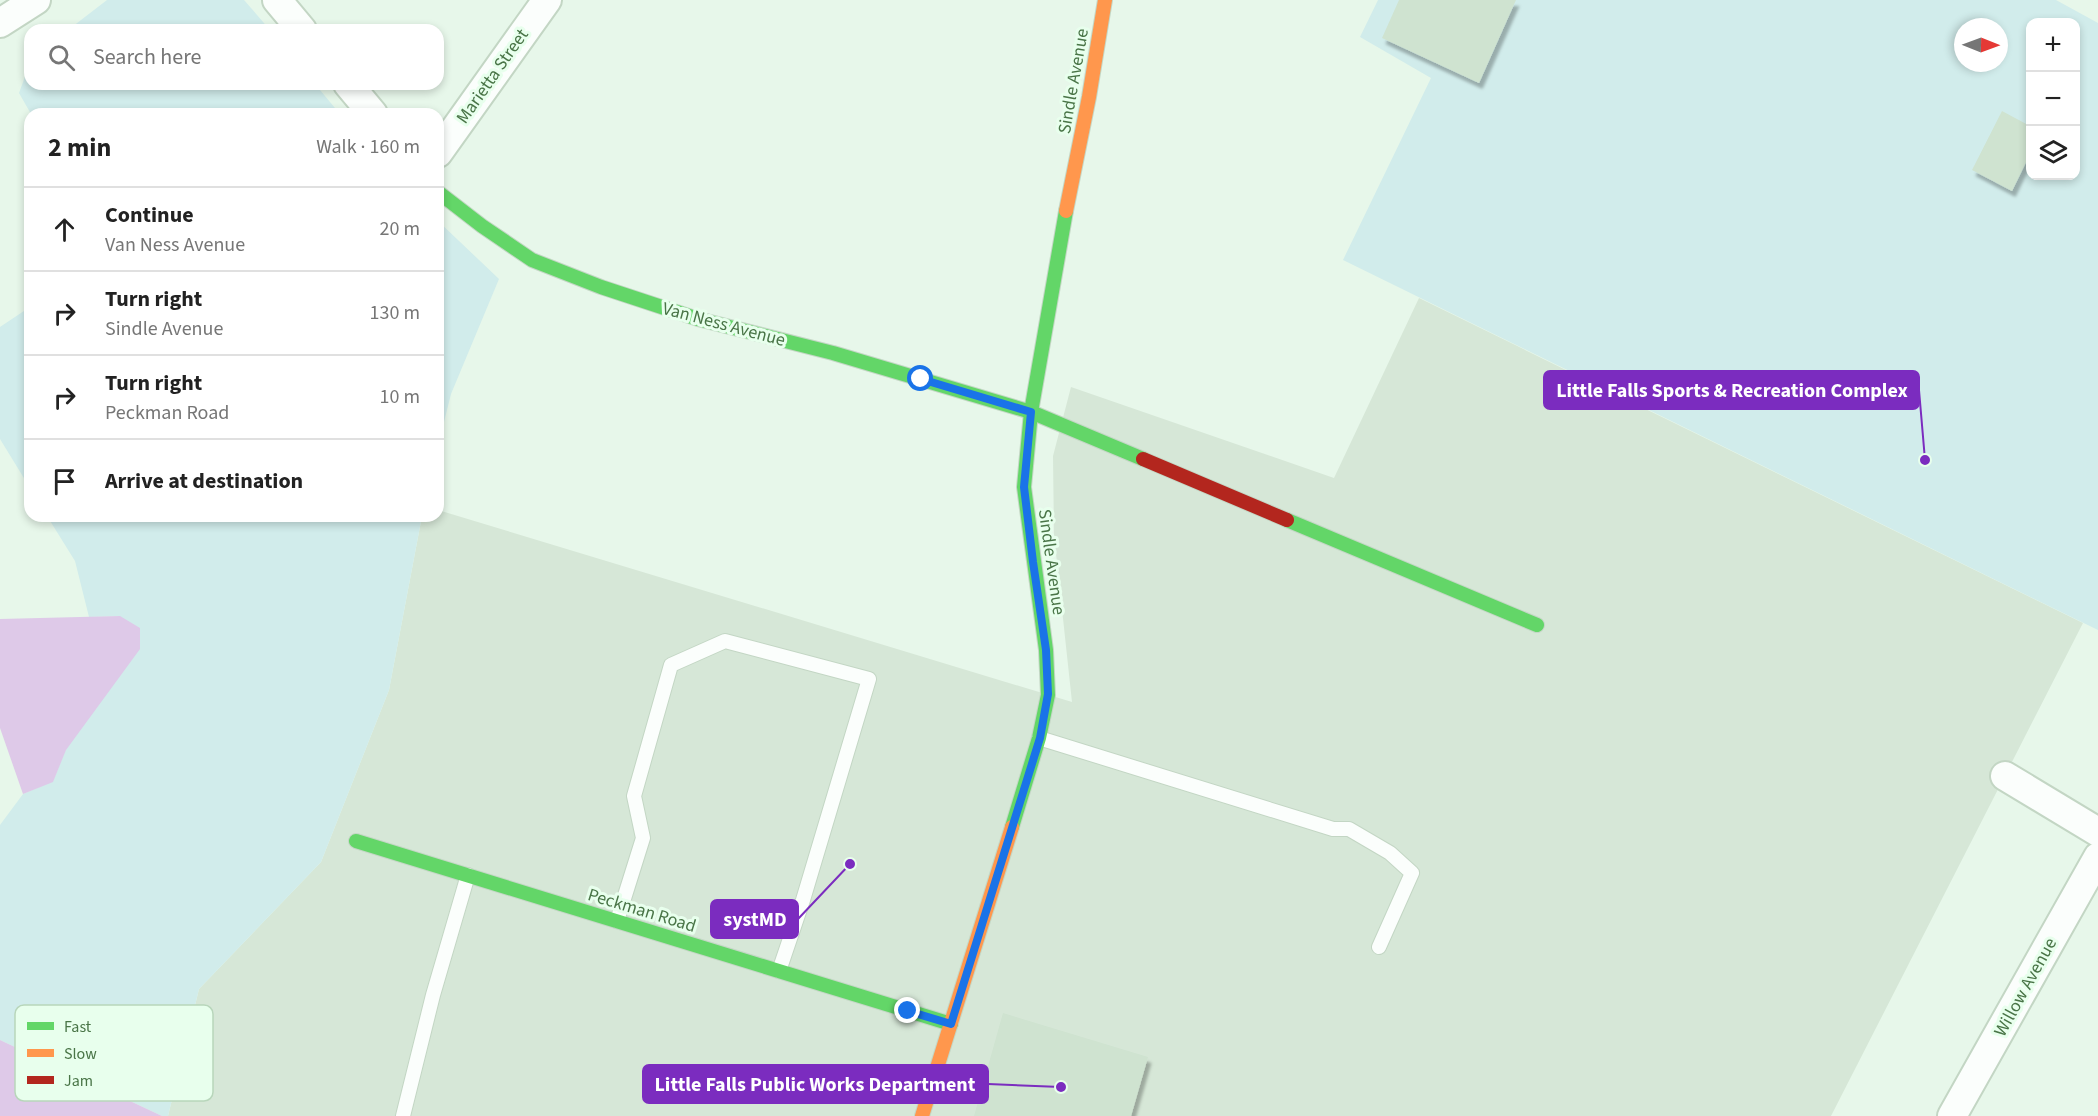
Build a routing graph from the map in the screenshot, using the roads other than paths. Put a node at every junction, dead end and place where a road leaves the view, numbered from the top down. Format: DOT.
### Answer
graph roads {
  1 [pos="36,0"];
  2 [pos="277,0"];
  3 [pos="547,0"];
  4 [pos="1105,0"];
  5 [pos="0,23"];
  6 [pos="297,24"];
  7 [pos="353,90"];
  8 [pos="368,108"];
  9 [pos="444,145"];
  10 [pos="444,197"];
  11 [pos="1031,412"];
  12 [pos="1537,625"];
  13 [pos="1040,738"];
  14 [pos="2005,776"];
  15 [pos="2098,832"];
  16 [pos="356,841"];
  17 [pos="2098,857"];
  18 [pos="468,875"];
  19 [pos="617,921"];
  20 [pos="1379,947"];
  21 [pos="779,971"];
  22 [pos="951,1024"];
  23 [pos="403,1116"];
  24 [pos="922,1116"];
  25 [pos="1952,1116"];
  1 -- 5 [label="street"];
  2 -- 6 [label="street"];
  3 -- 9 [label="street, Marietta Street"];
  4 -- 11 [label="street, Sindle Avenue"];
  7 -- 8 [label="street"];
  10 -- 11 [label="street, Van Ness Avenue"];
  11 -- 12 [label="street, Van Ness Avenue"];
  11 -- 13 [label="street, Sindle Avenue"];
  13 -- 20 [label="lane"];
  13 -- 22 [label="street, Sindle Avenue"];
  14 -- 15 [label="street"];
  16 -- 18 [label="street, Peckman Road"];
  17 -- 25 [label="street, Willow Avenue"];
  18 -- 19 [label="street, Peckman Road"];
  18 -- 23 [label="lane"];
  19 -- 21 [label="street, Peckman Road"];
  19 -- 21 [label="lane"];
  21 -- 22 [label="street, Peckman Road"];
  22 -- 24 [label="street, Sindle Avenue"];
}
